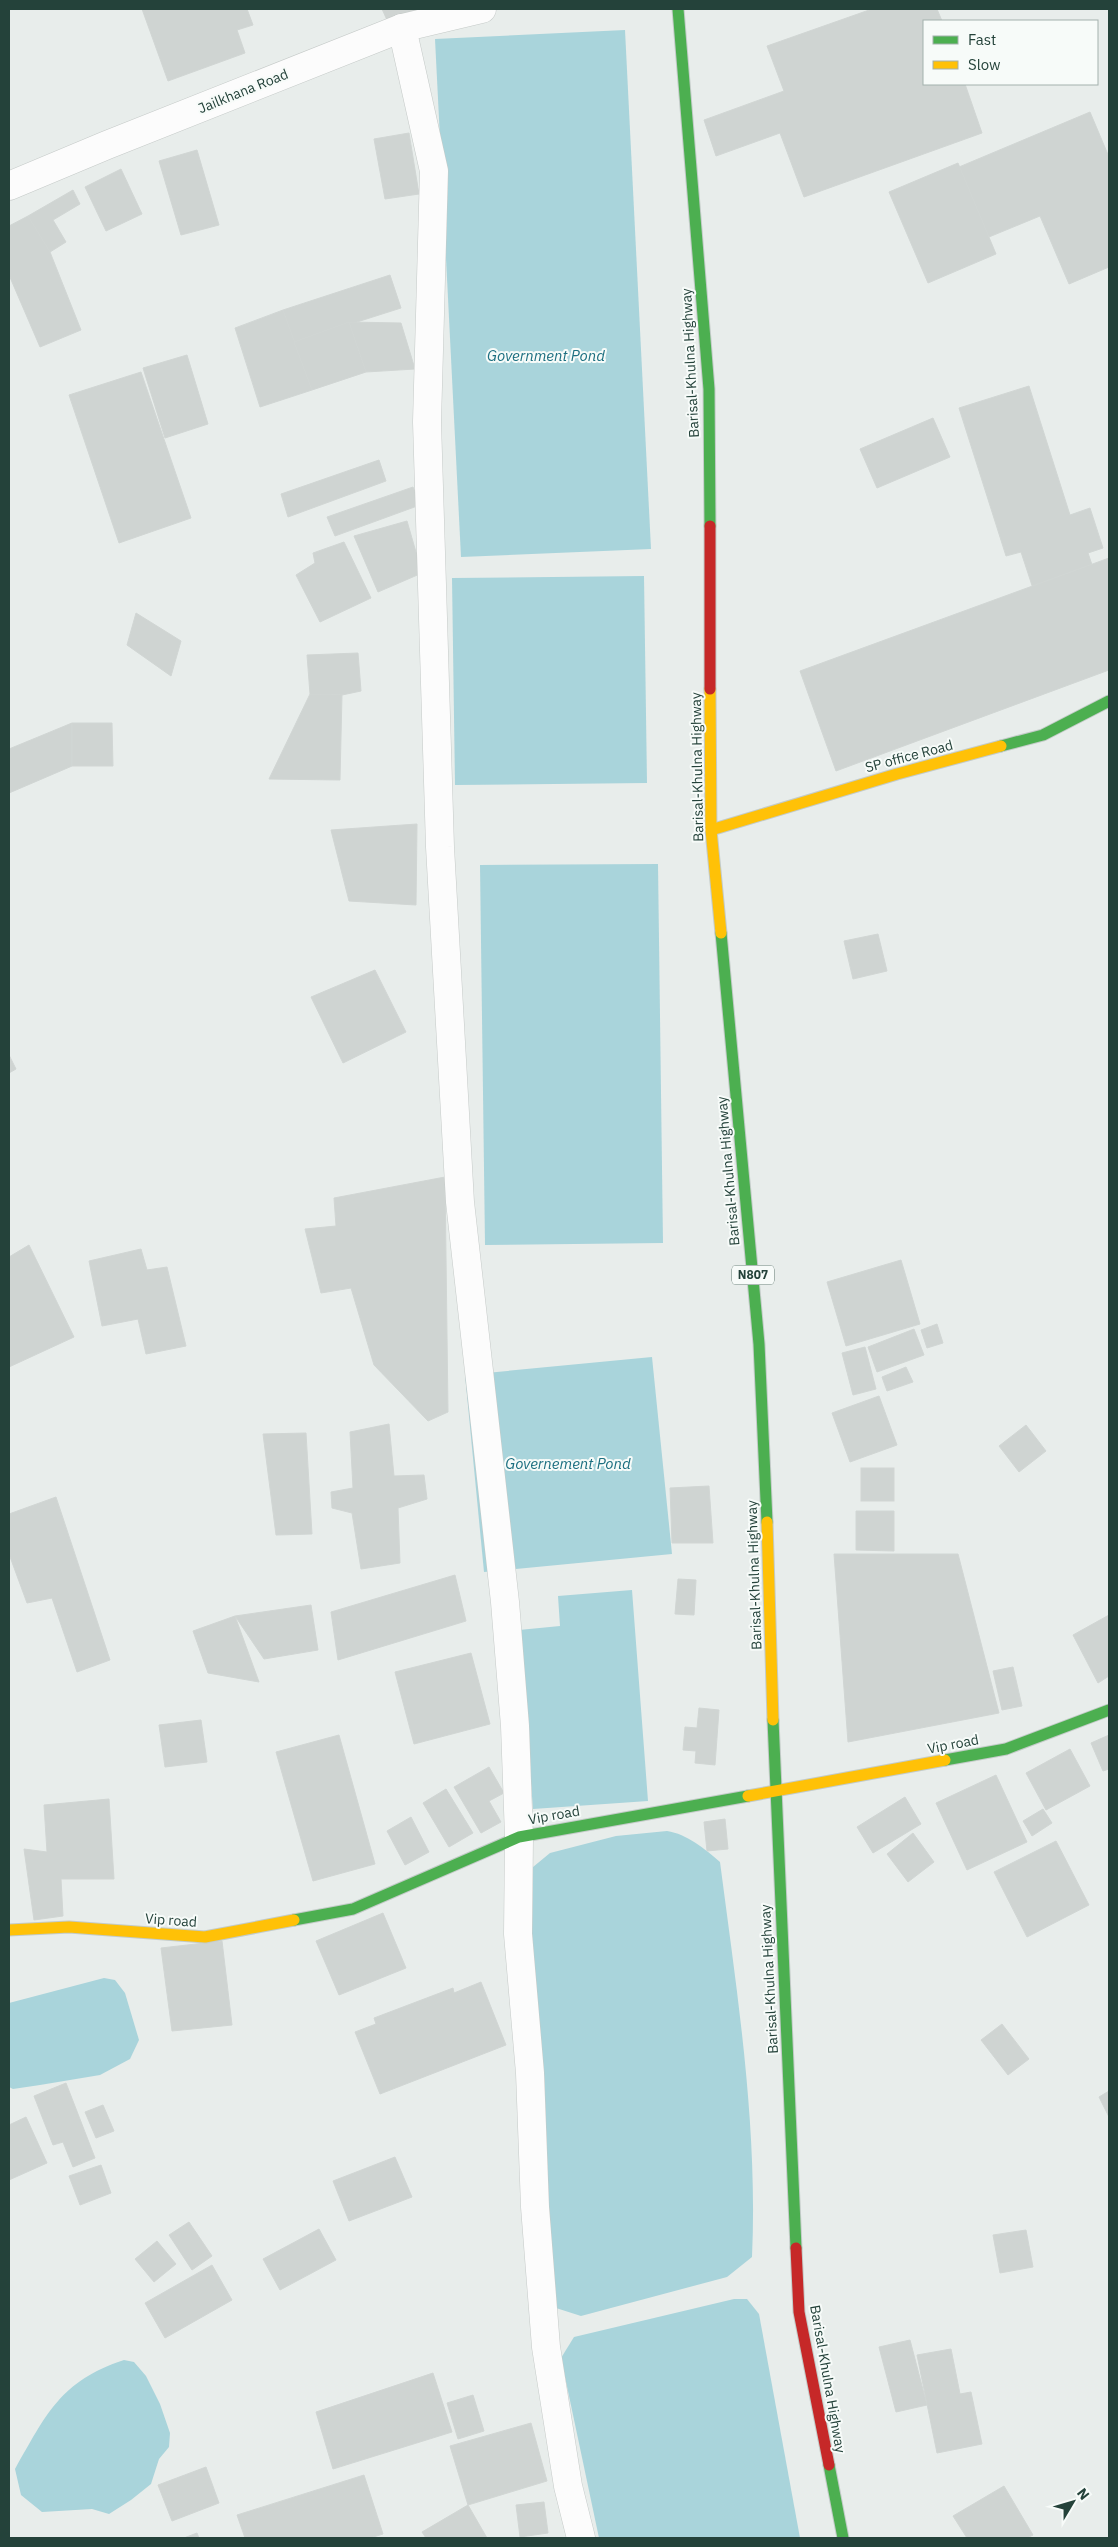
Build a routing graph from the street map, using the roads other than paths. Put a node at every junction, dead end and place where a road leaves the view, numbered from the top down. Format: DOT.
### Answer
graph roads {
  1 [pos="482,9"];
  2 [pos="678,9"];
  3 [pos="453,13"];
  4 [pos="402,28"];
  5 [pos="9,186"];
  6 [pos="1109,701"];
  7 [pos="711,830"];
  8 [pos="1109,1710"];
  9 [pos="775,1792"];
  10 [pos="519,1837"];
  11 [pos="9,1930"];
  12 [pos="581,2538"];
  13 [pos="843,2538"];
  1 -- 3 [label="street, Jailkhana Road"];
  2 -- 7 [label="main road, Barisal-Khulna Highway / N807"];
  3 -- 4 [label="street, Jailkhana Road"];
  4 -- 5 [label="street, Jailkhana Road"];
  4 -- 10 [label="street"];
  6 -- 7 [label="main road, SP office Road"];
  7 -- 9 [label="main road, Barisal-Khulna Highway / N807"];
  8 -- 9 [label="main road, Vip road"];
  9 -- 10 [label="main road, Vip road"];
  9 -- 13 [label="main road, Barisal-Khulna Highway / N807"];
  10 -- 11 [label="main road, Vip road"];
  10 -- 12 [label="street"];
}
